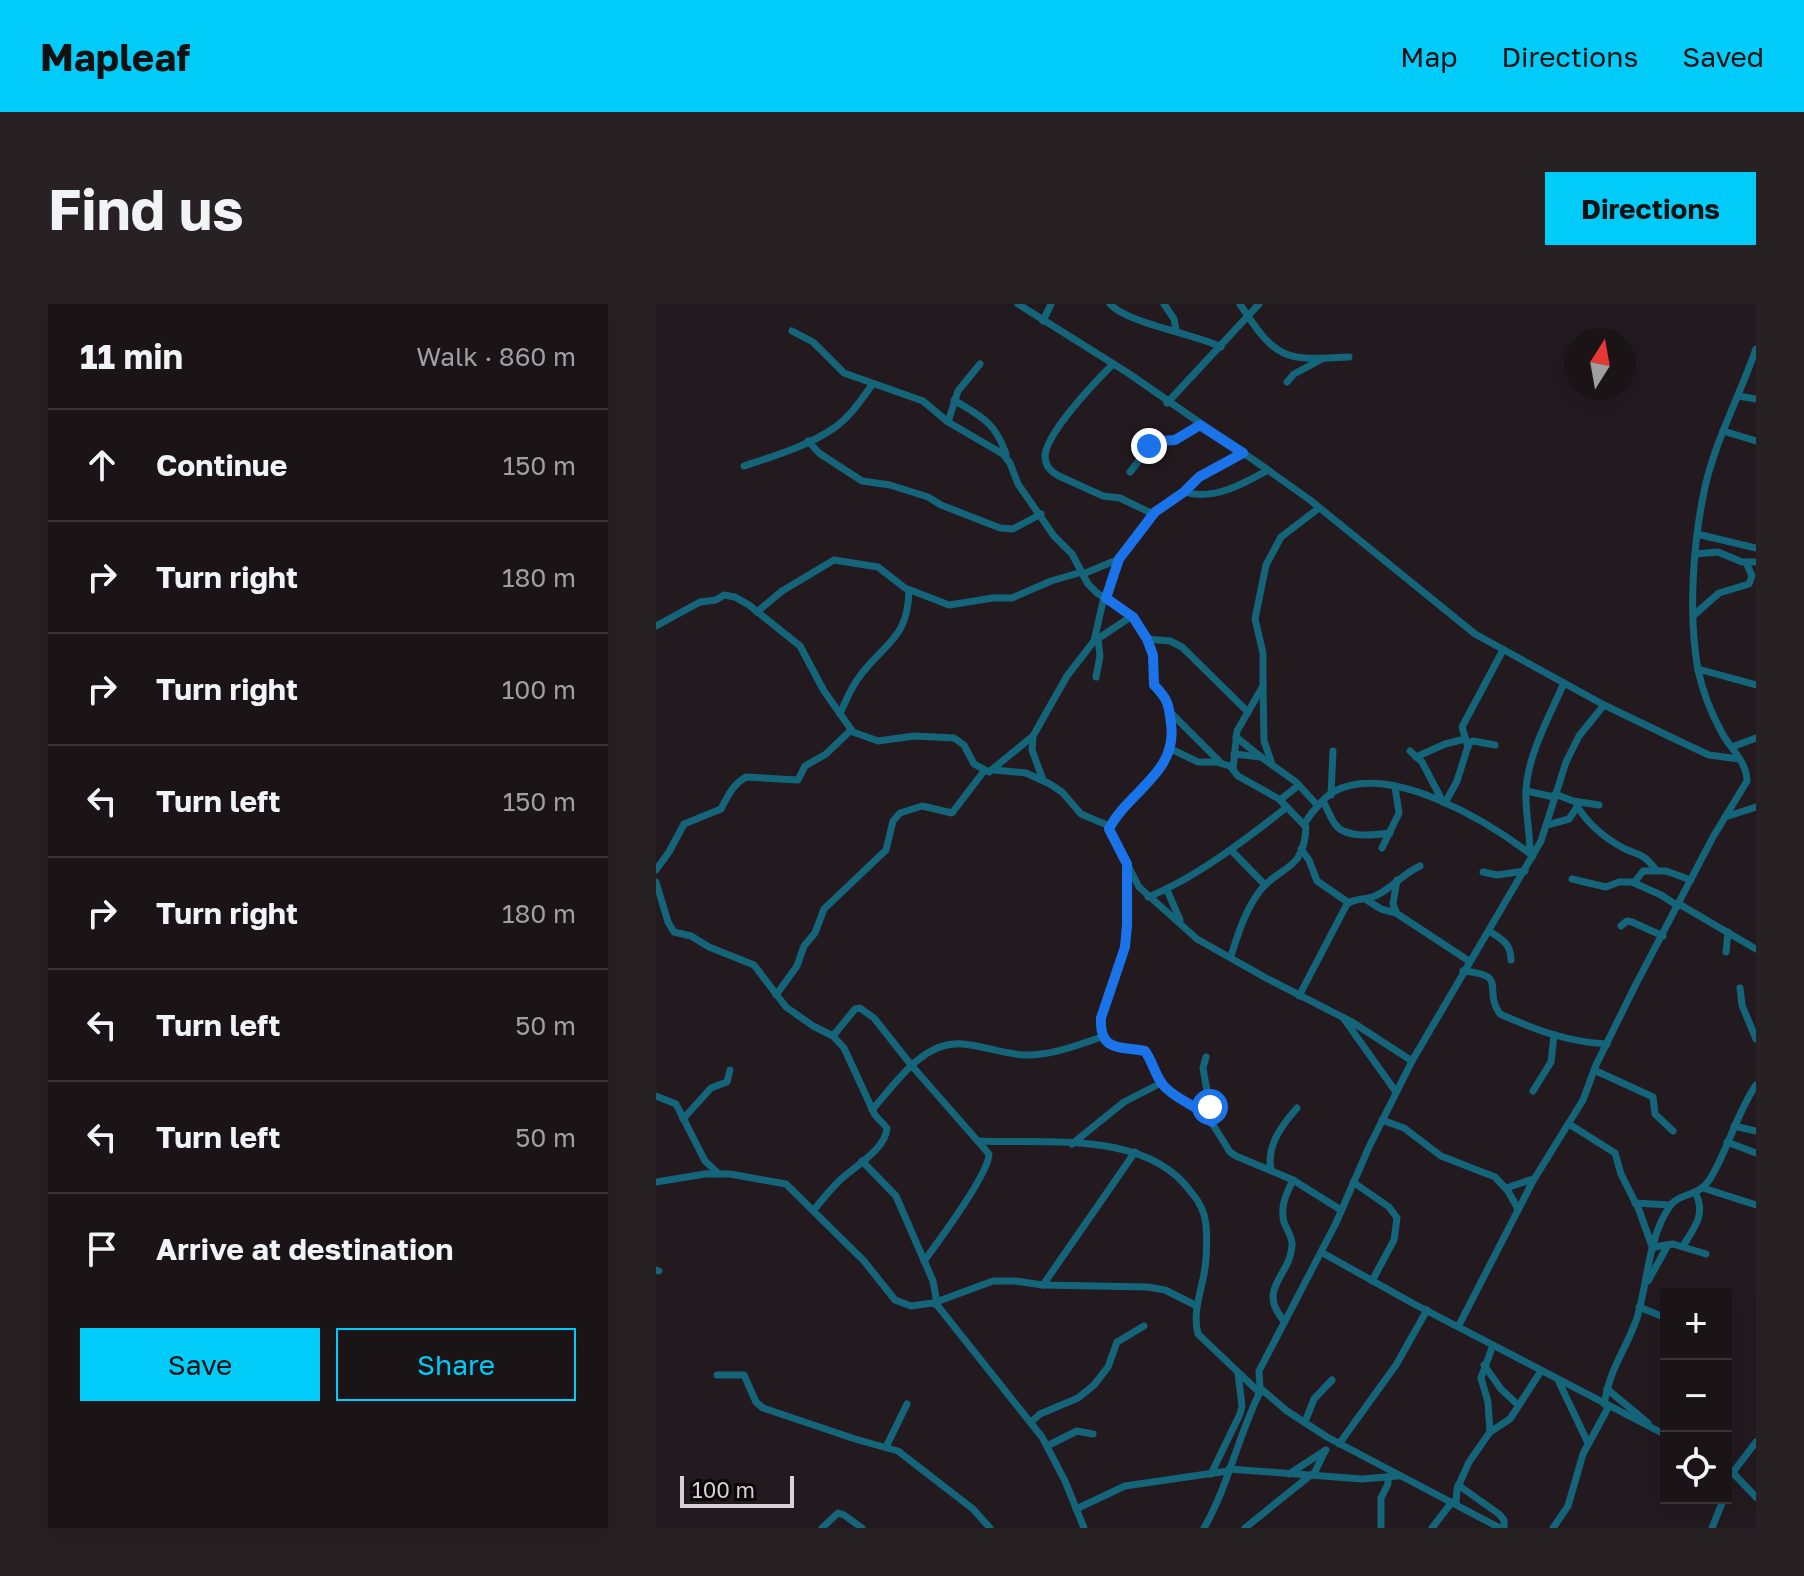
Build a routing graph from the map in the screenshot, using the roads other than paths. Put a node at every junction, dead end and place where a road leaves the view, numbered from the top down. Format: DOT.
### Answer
graph roads {
  1 [pos="1018,304"];
  2 [pos="1051,304"];
  3 [pos="1110,304"];
  4 [pos="1164,304"];
  5 [pos="1240,304"];
  6 [pos="1259,304"];
  7 [pos="1247,315"];
  8 [pos="1043,321"];
  9 [pos="1176,330"];
  10 [pos="792,331"];
  11 [pos="1221,347"];
  12 [pos="1756,349"];
  13 [pos="1349,357"];
  14 [pos="1324,358"];
  15 [pos="980,364"];
  16 [pos="1113,364"];
  17 [pos="1287,382"];
  18 [pos="872,385"];
  19 [pos="1738,396"];
  20 [pos="1756,399"];
  21 [pos="954,400"];
  22 [pos="1167,403"];
  23 [pos="948,422"];
  24 [pos="1200,425"];
  25 [pos="1723,431"];
  26 [pos="808,441"];
  27 [pos="1756,441"];
  28 [pos="1243,453"];
  29 [pos="1007,459"];
  30 [pos="744,466"];
  31 [pos="1268,470"];
  32 [pos="1130,472"];
  33 [pos="1184,492"];
  34 [pos="1319,508"];
  35 [pos="1041,514"];
  36 [pos="1153,514"];
  37 [pos="1697,534"];
  38 [pos="1756,548"];
  39 [pos="1695,554"];
  40 [pos="1119,559"];
  41 [pos="1746,562"];
  42 [pos="1756,562"];
  43 [pos="1082,573"];
  44 [pos="909,590"];
  45 [pos="1105,598"];
  46 [pos="757,612"];
  47 [pos="1694,615"];
  48 [pos="1132,616"];
  49 [pos="656,626"];
  50 [pos="1147,639"];
  51 [pos="1096,640"];
  52 [pos="1503,650"];
  53 [pos="1698,669"];
  54 [pos="1096,677"];
  55 [pos="1564,683"];
  56 [pos="1263,685"];
  57 [pos="1756,685"];
  58 [pos="1604,705"];
  59 [pos="1170,712"];
  60 [pos="1248,712"];
  61 [pos="840,714"];
  62 [pos="851,730"];
  63 [pos="1033,736"];
  64 [pos="1236,737"];
  65 [pos="1756,738"];
  66 [pos="1466,743"];
  67 [pos="1495,745"];
  68 [pos="1732,747"];
  69 [pos="1171,749"];
  70 [pos="1333,751"];
  71 [pos="1234,754"];
  72 [pos="1261,757"];
  73 [pos="1739,759"];
  74 [pos="1221,763"];
  75 [pos="1272,764"];
  76 [pos="1233,769"];
  77 [pos="994,770"];
  78 [pos="984,771"];
  79 [pos="1043,780"];
  80 [pos="1747,781"];
  81 [pos="1299,785"];
  82 [pos="1756,785"];
  83 [pos="1395,787"];
  84 [pos="1526,791"];
  85 [pos="1331,795"];
  86 [pos="1555,795"];
  87 [pos="1280,800"];
  88 [pos="1444,802"];
  89 [pos="1320,803"];
  90 [pos="1578,804"];
  91 [pos="1599,805"];
  92 [pos="1287,807"];
  93 [pos="1755,810"];
  94 [pos="1725,817"];
  95 [pos="1304,824"];
  96 [pos="1547,825"];
  97 [pos="1109,829"];
  98 [pos="1390,833"];
  99 [pos="1382,848"];
  100 [pos="1301,849"];
  101 [pos="1231,850"];
  102 [pos="1532,855"];
  103 [pos="1127,864"];
  104 [pos="1420,866"];
  105 [pos="656,870"];
  106 [pos="1656,870"];
  107 [pos="1525,871"];
  108 [pos="1483,872"];
  109 [pos="1572,879"];
  110 [pos="1397,880"];
  111 [pos="1691,880"];
  112 [pos="656,882"];
  113 [pos="1634,883"];
  114 [pos="1265,885"];
  115 [pos="1167,890"];
  116 [pos="1148,897"];
  117 [pos="1365,899"];
  118 [pos="1349,903"];
  119 [pos="1679,905"];
  120 [pos="1396,913"];
  121 [pos="1181,922"];
  122 [pos="1621,926"];
  123 [pos="1489,931"];
  124 [pos="1728,932"];
  125 [pos="1663,936"];
  126 [pos="1756,949"];
  127 [pos="1726,952"];
  128 [pos="1231,956"];
  129 [pos="1511,960"];
  130 [pos="1469,961"];
  131 [pos="1463,971"];
  132 [pos="1740,988"];
  133 [pos="776,995"];
  134 [pos="1299,996"];
  135 [pos="1342,1017"];
  136 [pos="1554,1035"];
  137 [pos="833,1036"];
  138 [pos="1102,1037"];
  139 [pos="1756,1039"];
  140 [pos="1607,1044"];
  141 [pos="1206,1057"];
  142 [pos="1412,1061"];
  143 [pos="912,1066"];
  144 [pos="730,1070"];
  145 [pos="1594,1070"];
  146 [pos="1161,1083"];
  147 [pos="1756,1085"];
  148 [pos="1533,1091"];
  149 [pos="1396,1092"];
  150 [pos="656,1096"];
  151 [pos="1297,1108"];
  152 [pos="872,1110"];
  153 [pos="683,1119"];
  154 [pos="1382,1120"];
  155 [pos="1212,1122"];
  156 [pos="1569,1124"];
  157 [pos="1734,1126"];
  158 [pos="1673,1131"];
  159 [pos="1756,1131"];
  160 [pos="979,1141"];
  161 [pos="1727,1142"];
  162 [pos="1072,1144"];
  163 [pos="1135,1152"];
  164 [pos="1756,1153"];
  165 [pos="862,1161"];
  166 [pos="1271,1170"];
  167 [pos="719,1174"];
  168 [pos="1535,1178"];
  169 [pos="1293,1180"];
  170 [pos="656,1182"];
  171 [pos="1353,1182"];
  172 [pos="1506,1188"];
  173 [pos="1700,1191"];
  174 [pos="1635,1203"];
  175 [pos="1670,1205"];
  176 [pos="1756,1205"];
  177 [pos="1518,1209"];
  178 [pos="1341,1210"];
  179 [pos="813,1211"];
  180 [pos="1668,1245"];
  181 [pos="1683,1246"];
  182 [pos="1653,1248"];
  183 [pos="1321,1252"];
  184 [pos="1706,1254"];
  185 [pos="924,1261"];
  186 [pos="1372,1281"];
  187 [pos="1645,1284"];
  188 [pos="1043,1285"];
  189 [pos="935,1288"];
  190 [pos="921,1304"];
  191 [pos="937,1304"];
  192 [pos="1197,1306"];
  193 [pos="1639,1307"];
  194 [pos="1427,1310"];
  195 [pos="1660,1316"];
  196 [pos="1284,1321"];
  197 [pos="1459,1325"];
  198 [pos="1144,1326"];
  199 [pos="1493,1345"];
  200 [pos="1484,1365"];
  201 [pos="1541,1371"];
  202 [pos="1238,1373"];
  203 [pos="717,1375"];
  204 [pos="1332,1380"];
  205 [pos="1558,1380"];
  206 [pos="1607,1389"];
  207 [pos="1261,1391"];
  208 [pos="907,1404"];
  209 [pos="1518,1405"];
  210 [pos="1606,1405"];
  211 [pos="1031,1422"];
  212 [pos="1305,1422"];
  213 [pos="1650,1427"];
  214 [pos="1490,1432"];
  215 [pos="1660,1432"];
  216 [pos="1093,1434"];
  217 [pos="1337,1442"];
  218 [pos="1756,1442"];
  219 [pos="1589,1443"];
  220 [pos="1047,1446"];
  221 [pos="886,1447"];
  222 [pos="1326,1450"];
  223 [pos="1229,1470"];
  224 [pos="1732,1472"];
  225 [pos="1211,1474"];
  226 [pos="1289,1474"];
  227 [pos="1313,1474"];
  228 [pos="1399,1476"];
  229 [pos="1388,1477"];
  230 [pos="1732,1478"];
  231 [pos="1458,1485"];
  232 [pos="1756,1497"];
  233 [pos="1454,1503"];
  234 [pos="1722,1504"];
  235 [pos="1076,1509"];
  236 [pos="1557,1526"];
  237 [pos="1085,1527"];
  238 [pos="822,1528"];
  239 [pos="862,1528"];
  240 [pos="990,1528"];
  241 [pos="1204,1528"];
  242 [pos="1245,1528"];
  243 [pos="1381,1528"];
  244 [pos="1432,1528"];
  245 [pos="1502,1528"];
  246 [pos="1712,1528"];
  1 -- 8 [label="street"];
  2 -- 8 [label="street"];
  3 -- 9 [label="street"];
  4 -- 9 [label="street"];
  5 -- 7 [label="street"];
  6 -- 7 [label="street"];
  7 -- 11 [label="street"];
  7 -- 14 [label="street"];
  8 -- 16 [label="street"];
  9 -- 11 [label="street"];
  10 -- 18 [label="street"];
  11 -- 22 [label="street"];
  12 -- 19 [label="street"];
  13 -- 14 [label="street"];
  14 -- 17 [label="street"];
  15 -- 21 [label="street"];
  16 -- 22 [label="street"];
  16 -- 36 [label="street"];
  18 -- 23 [label="street"];
  18 -- 26 [label="street"];
  19 -- 20 [label="street"];
  19 -- 25 [label="street"];
  21 -- 23 [label="street"];
  21 -- 29 [label="street"];
  22 -- 24 [label="street"];
  23 -- 29 [label="street"];
  24 -- 28 [label="street"];
  24 -- 32 [label="street"];
  25 -- 27 [label="street"];
  25 -- 37 [label="street"];
  26 -- 30 [label="street"];
  26 -- 35 [label="street"];
  28 -- 31 [label="street"];
  28 -- 33 [label="street"];
  29 -- 35 [label="street"];
  31 -- 33 [label="street"];
  31 -- 34 [label="street"];
  33 -- 36 [label="street"];
  34 -- 52 [label="street"];
  34 -- 56 [label="street"];
  35 -- 43 [label="street"];
  36 -- 40 [label="street"];
  37 -- 38 [label="street"];
  37 -- 39 [label="street"];
  39 -- 41 [label="street"];
  39 -- 47 [label="street"];
  40 -- 43 [label="street"];
  40 -- 45 [label="street"];
  41 -- 42 [label="street"];
  41 -- 47 [label="street"];
  43 -- 44 [label="street"];
  43 -- 45 [label="street"];
  44 -- 46 [label="street"];
  44 -- 61 [label="street"];
  45 -- 48 [label="street"];
  45 -- 51 [label="street"];
  46 -- 49 [label="street"];
  46 -- 61 [label="street"];
  47 -- 53 [label="street"];
  48 -- 50 [label="street"];
  48 -- 51 [label="street"];
  50 -- 59 [label="street"];
  50 -- 60 [label="street"];
  51 -- 54 [label="street"];
  51 -- 63 [label="street"];
  52 -- 55 [label="street"];
  52 -- 66 [label="street"];
  53 -- 57 [label="street"];
  53 -- 68 [label="street"];
  55 -- 58 [label="street"];
  55 -- 84 [label="street"];
  56 -- 60 [label="street"];
  56 -- 75 [label="street"];
  58 -- 73 [label="street"];
  58 -- 86 [label="street"];
  59 -- 69 [label="street"];
  59 -- 74 [label="street"];
  60 -- 64 [label="street"];
  61 -- 62 [label="street"];
  62 -- 78 [label="street"];
  62 -- 105 [label="street"];
  63 -- 77 [label="street"];
  63 -- 79 [label="street"];
  64 -- 71 [label="street"];
  64 -- 72 [label="street"];
  65 -- 68 [label="street"];
  66 -- 67 [label="street"];
  66 -- 88 [label="street"];
  66 -- 88 [label="street"];
  68 -- 73 [label="street"];
  69 -- 74 [label="street"];
  69 -- 97 [label="street"];
  70 -- 85 [label="street"];
  71 -- 72 [label="street"];
  71 -- 76 [label="street"];
  72 -- 75 [label="street"];
  73 -- 80 [label="street"];
  74 -- 76 [label="street"];
  75 -- 81 [label="street"];
  76 -- 87 [label="street"];
  77 -- 78 [label="street"];
  77 -- 79 [label="street"];
  78 -- 133 [label="street"];
  79 -- 97 [label="street"];
  80 -- 82 [label="street"];
  80 -- 94 [label="street"];
  81 -- 87 [label="street"];
  81 -- 89 [label="street"];
  83 -- 85 [label="street"];
  83 -- 88 [label="street"];
  83 -- 98 [label="street"];
  84 -- 86 [label="street"];
  84 -- 102 [label="street"];
  85 -- 89 [label="street"];
  86 -- 90 [label="street"];
  86 -- 96 [label="street"];
  87 -- 92 [label="street"];
  88 -- 102 [label="street"];
  89 -- 95 [label="street"];
  89 -- 98 [label="street"];
  90 -- 91 [label="street"];
  90 -- 96 [label="street"];
  90 -- 106 [label="street"];
  92 -- 95 [label="street"];
  92 -- 101 [label="street"];
  93 -- 94 [label="street"];
  94 -- 111 [label="street"];
  95 -- 100 [label="street"];
  96 -- 102 [label="street"];
  97 -- 103 [label="street"];
  98 -- 99 [label="street"];
  100 -- 114 [label="street"];
  100 -- 118 [label="street"];
  101 -- 114 [label="street"];
  101 -- 115 [label="street"];
  102 -- 107 [label="street"];
  103 -- 116 [label="street"];
  103 -- 138 [label="street"];
  104 -- 110 [label="street"];
  106 -- 111 [label="street"];
  106 -- 113 [label="street"];
  107 -- 108 [label="street"];
  107 -- 123 [label="street"];
  109 -- 113 [label="street"];
  110 -- 117 [label="street"];
  110 -- 120 [label="street"];
  111 -- 119 [label="street"];
  112 -- 133 [label="street"];
  113 -- 119 [label="street"];
  114 -- 128 [label="street"];
  115 -- 116 [label="street"];
  115 -- 121 [label="street"];
  116 -- 121 [label="street"];
  117 -- 118 [label="street"];
  117 -- 120 [label="street"];
  118 -- 134 [label="street"];
  119 -- 124 [label="street"];
  119 -- 125 [label="street"];
  120 -- 130 [label="street"];
  121 -- 128 [label="street"];
  122 -- 125 [label="street"];
  123 -- 129 [label="street"];
  123 -- 130 [label="street"];
  124 -- 126 [label="street"];
  124 -- 127 [label="street"];
  125 -- 140 [label="street"];
  128 -- 134 [label="street"];
  130 -- 131 [label="street"];
  131 -- 136 [label="street"];
  131 -- 142 [label="street"];
  132 -- 139 [label="street"];
  133 -- 137 [label="street"];
  134 -- 135 [label="street"];
  135 -- 142 [label="street"];
  135 -- 149 [label="street"];
  136 -- 140 [label="street"];
  136 -- 148 [label="street"];
  137 -- 143 [label="street"];
  137 -- 152 [label="street"];
  138 -- 143 [label="street"];
  138 -- 146 [label="street"];
  140 -- 145 [label="street"];
  141 -- 155 [label="street"];
  142 -- 149 [label="street"];
  143 -- 152 [label="street"];
  143 -- 160 [label="street"];
  144 -- 153 [label="street"];
  145 -- 156 [label="street"];
  145 -- 158 [label="street"];
  146 -- 155 [label="street"];
  146 -- 162 [label="street"];
  147 -- 157 [label="street"];
  149 -- 154 [label="street"];
  150 -- 153 [label="street"];
  151 -- 166 [label="street"];
  152 -- 165 [label="street"];
  153 -- 167 [label="street"];
  154 -- 171 [label="street"];
  154 -- 172 [label="street"];
  155 -- 166 [label="street"];
  156 -- 168 [label="street"];
  156 -- 174 [label="street"];
  157 -- 159 [label="street"];
  157 -- 161 [label="street"];
  160 -- 162 [label="street"];
  160 -- 185 [label="street"];
  161 -- 164 [label="street"];
  161 -- 173 [label="street"];
  162 -- 163 [label="street"];
  163 -- 188 [label="street"];
  163 -- 192 [label="street"];
  165 -- 179 [label="street"];
  165 -- 185 [label="street"];
  166 -- 169 [label="street"];
  167 -- 170 [label="street"];
  167 -- 179 [label="street"];
  168 -- 172 [label="street"];
  168 -- 177 [label="street"];
  169 -- 178 [label="street"];
  169 -- 196 [label="street"];
  171 -- 178 [label="street"];
  171 -- 186 [label="street"];
  172 -- 177 [label="street"];
  173 -- 175 [label="street"];
  173 -- 176 [label="street"];
  173 -- 181 [label="street"];
  174 -- 175 [label="street"];
  174 -- 182 [label="street"];
  175 -- 182 [label="street"];
  177 -- 197 [label="street"];
  178 -- 183 [label="street"];
  179 -- 190 [label="street"];
  180 -- 181 [label="street"];
  180 -- 182 [label="street"];
  180 -- 187 [label="street"];
  181 -- 184 [label="street"];
  182 -- 187 [label="street"];
  183 -- 186 [label="street"];
  183 -- 196 [label="street"];
  185 -- 189 [label="street"];
  186 -- 194 [label="street"];
  187 -- 193 [label="street"];
  188 -- 191 [label="street"];
  188 -- 192 [label="street"];
  189 -- 190 [label="street"];
  189 -- 191 [label="street"];
  190 -- 191 [label="street"];
  191 -- 211 [label="street"];
  192 -- 202 [label="street"];
  193 -- 195 [label="street"];
  193 -- 206 [label="street"];
  194 -- 197 [label="street"];
  194 -- 217 [label="street"];
  196 -- 207 [label="street"];
  197 -- 199 [label="street"];
  198 -- 211 [label="street"];
  199 -- 200 [label="street"];
  199 -- 201 [label="street"];
  200 -- 209 [label="street"];
  200 -- 214 [label="street"];
  201 -- 205 [label="street"];
  201 -- 209 [label="street"];
  202 -- 207 [label="street"];
  202 -- 225 [label="street"];
  203 -- 221 [label="street"];
  204 -- 212 [label="street"];
  205 -- 210 [label="street"];
  205 -- 219 [label="street"];
  206 -- 210 [label="street"];
  206 -- 213 [label="street"];
  207 -- 212 [label="street"];
  207 -- 223 [label="street"];
  208 -- 221 [label="street"];
  209 -- 214 [label="street"];
  210 -- 213 [label="street"];
  210 -- 219 [label="street"];
  211 -- 220 [label="street"];
  212 -- 217 [label="street"];
  213 -- 215 [label="street"];
  214 -- 231 [label="street"];
  216 -- 220 [label="street"];
  217 -- 222 [label="street"];
  217 -- 228 [label="street"];
  218 -- 224 [label="street"];
  219 -- 236 [label="street"];
  220 -- 235 [label="street"];
  221 -- 240 [label="street"];
  222 -- 226 [label="street"];
  222 -- 227 [label="street"];
  223 -- 225 [label="street"];
  223 -- 226 [label="street"];
  223 -- 241 [label="street"];
  225 -- 235 [label="street"];
  226 -- 227 [label="street"];
  227 -- 229 [label="street"];
  227 -- 242 [label="street"];
  228 -- 229 [label="street"];
  228 -- 233 [label="street"];
  229 -- 243 [label="street"];
  230 -- 232 [label="street"];
  231 -- 233 [label="street"];
  231 -- 245 [label="street"];
  233 -- 244 [label="street"];
  233 -- 245 [label="street"];
  234 -- 246 [label="street"];
  235 -- 237 [label="street"];
  238 -- 239 [label="street"];
}
